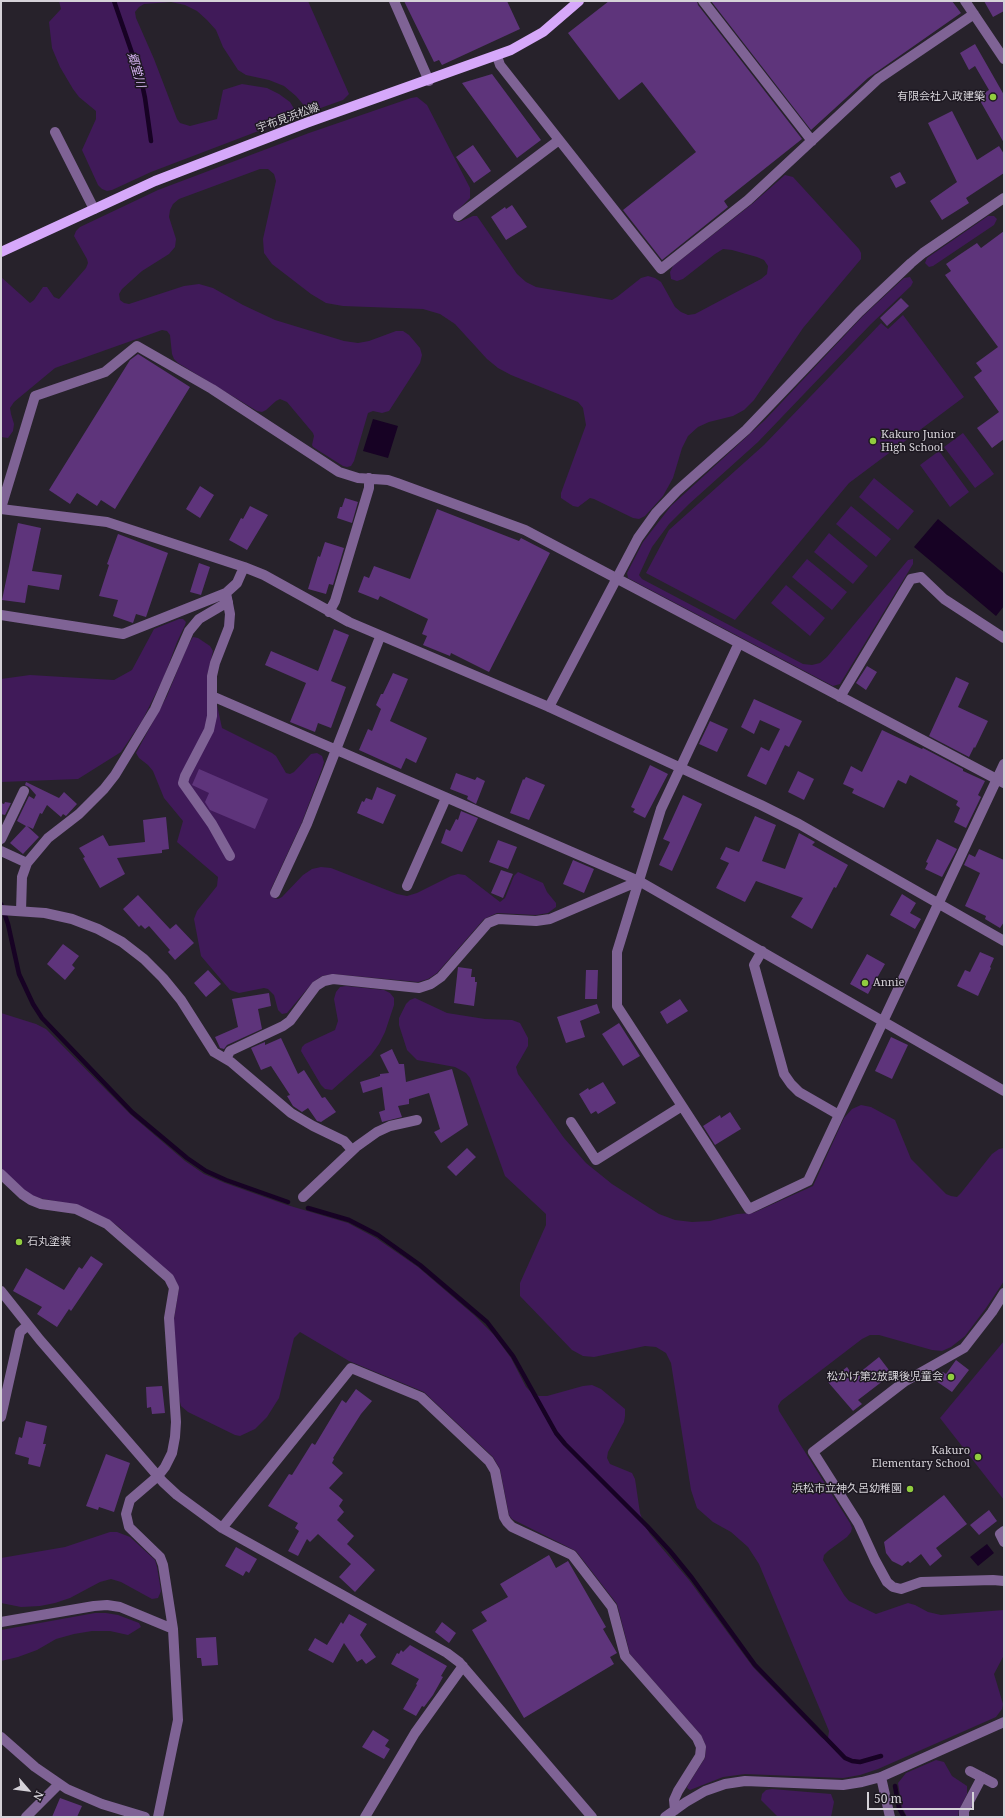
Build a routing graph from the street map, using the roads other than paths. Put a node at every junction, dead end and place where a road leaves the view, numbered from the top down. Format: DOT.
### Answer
graph roads {
  1 [pos="394,1"];
  2 [pos="579,1"];
  3 [pos="703,1"];
  4 [pos="965,1"];
  5 [pos="974,14"];
  6 [pos="497,56"];
  7 [pos="1004,59"];
  8 [pos="429,81"];
  9 [pos="55,132"];
  10 [pos="559,140"];
  11 [pos="812,140"];
  12 [pos="1004,198"];
  13 [pos="94,209"];
  14 [pos="458,216"];
  15 [pos="1,252"];
  16 [pos="369,478"];
  17 [pos="1,508"];
  18 [pos="244,567"];
  19 [pos="616,579"];
  20 [pos="227,598"];
  21 [pos="329,612"];
  22 [pos="1,615"];
  23 [pos="380,637"];
  24 [pos="1004,638"];
  25 [pos="739,643"];
  26 [pos="212,696"];
  27 [pos="840,697"];
  28 [pos="549,708"];
  29 [pos="336,750"];
  30 [pos="1004,764"];
  31 [pos="680,768"];
  32 [pos="1000,781"];
  33 [pos="24,791"];
  34 [pos="446,798"];
  35 [pos="1,839"];
  36 [pos="1,851"];
  37 [pos="230,856"];
  38 [pos="27,863"];
  39 [pos="639,881"];
  40 [pos="407,886"];
  41 [pos="276,893"];
  42 [pos="938,904"];
  43 [pos="5,910"];
  44 [pos="21,912"];
  45 [pos="1004,941"];
  46 [pos="762,951"];
  47 [pos="883,1021"];
  48 [pos="226,1059"];
  49 [pos="1004,1091"];
  50 [pos="682,1106"];
  51 [pos="839,1115"];
  52 [pos="417,1120"];
  53 [pos="571,1122"];
  54 [pos="352,1150"];
  55 [pos="1,1174"];
  56 [pos="303,1197"];
  57 [pos="1,1291"];
  58 [pos="1004,1293"];
  59 [pos="28,1325"];
  60 [pos="1,1417"];
  61 [pos="158,1476"];
  62 [pos="222,1528"];
  63 [pos="1004,1530"];
  64 [pos="1004,1542"];
  65 [pos="1004,1581"];
  66 [pos="1,1622"];
  67 [pos="173,1629"];
  68 [pos="463,1666"];
  69 [pos="1004,1722"];
  70 [pos="1,1737"];
  71 [pos="970,1771"];
  72 [pos="881,1777"];
  73 [pos="982,1777"];
  74 [pos="993,1783"];
  75 [pos="59,1784"];
  76 [pos="675,1810"];
  77 [pos="26,1817"];
  78 [pos="145,1817"];
  79 [pos="158,1817"];
  80 [pos="365,1817"];
  81 [pos="592,1817"];
  82 [pos="665,1817"];
  83 [pos="890,1817"];
  84 [pos="964,1817"];
  1 -- 8 [label="street"];
  2 -- 6 [label="main road, 宇布見浜松線"];
  3 -- 11 [label="street"];
  4 -- 5 [label="street"];
  5 -- 7 [label="street"];
  5 -- 11 [label="street"];
  6 -- 8 [label="main road, 宇布見浜松線"];
  6 -- 10 [label="street"];
  8 -- 13 [label="main road, 宇布見浜松線"];
  9 -- 13 [label="street"];
  10 -- 11 [label="street"];
  10 -- 14 [label="street"];
  12 -- 19 [label="street"];
  13 -- 15 [label="main road, 宇布見浜松線"];
  16 -- 17 [label="street"];
  16 -- 19 [label="street"];
  16 -- 21 [label="street"];
  17 -- 18 [label="street"];
  18 -- 20 [label="street"];
  18 -- 21 [label="street"];
  19 -- 25 [label="street"];
  19 -- 28 [label="street"];
  20 -- 22 [label="street"];
  20 -- 26 [label="street"];
  20 -- 38 [label="street"];
  21 -- 23 [label="street"];
  23 -- 28 [label="street"];
  23 -- 29 [label="street"];
  24 -- 27 [label="street"];
  25 -- 27 [label="street"];
  25 -- 31 [label="street"];
  26 -- 29 [label="street"];
  26 -- 37 [label="street"];
  27 -- 32 [label="street"];
  28 -- 31 [label="street"];
  29 -- 34 [label="street"];
  29 -- 41 [label="street"];
  30 -- 32 [label="street"];
  31 -- 39 [label="street"];
  31 -- 42 [label="street"];
  32 -- 42 [label="street"];
  33 -- 35 [label="street"];
  34 -- 39 [label="street"];
  34 -- 40 [label="street"];
  36 -- 38 [label="street"];
  38 -- 44 [label="street"];
  39 -- 46 [label="street"];
  39 -- 48 [label="street"];
  39 -- 50 [label="street"];
  42 -- 45 [label="street"];
  42 -- 47 [label="street"];
  43 -- 44 [label="street"];
  44 -- 48 [label="street"];
  46 -- 47 [label="street"];
  46 -- 51 [label="street"];
  47 -- 49 [label="street"];
  47 -- 51 [label="street"];
  48 -- 54 [label="street"];
  50 -- 51 [label="street"];
  50 -- 53 [label="street"];
  52 -- 54 [label="street"];
  54 -- 56 [label="street"];
  55 -- 61 [label="street"];
  57 -- 59 [label="street"];
  58 -- 65 [label="street"];
  59 -- 60 [label="street"];
  59 -- 61 [label="street"];
  61 -- 62 [label="street"];
  61 -- 67 [label="street"];
  62 -- 68 [label="street"];
  62 -- 76 [label="street"];
  63 -- 64 [label="street"];
  66 -- 67 [label="street"];
  67 -- 79 [label="street"];
  68 -- 80 [label="street"];
  68 -- 81 [label="street"];
  69 -- 72 [label="street"];
  70 -- 75 [label="street"];
  71 -- 73 [label="street"];
  72 -- 76 [label="street"];
  72 -- 83 [label="street"];
  73 -- 74 [label="street"];
  73 -- 84 [label="street"];
  75 -- 77 [label="street"];
  75 -- 78 [label="street"];
  76 -- 82 [label="street"];
}
